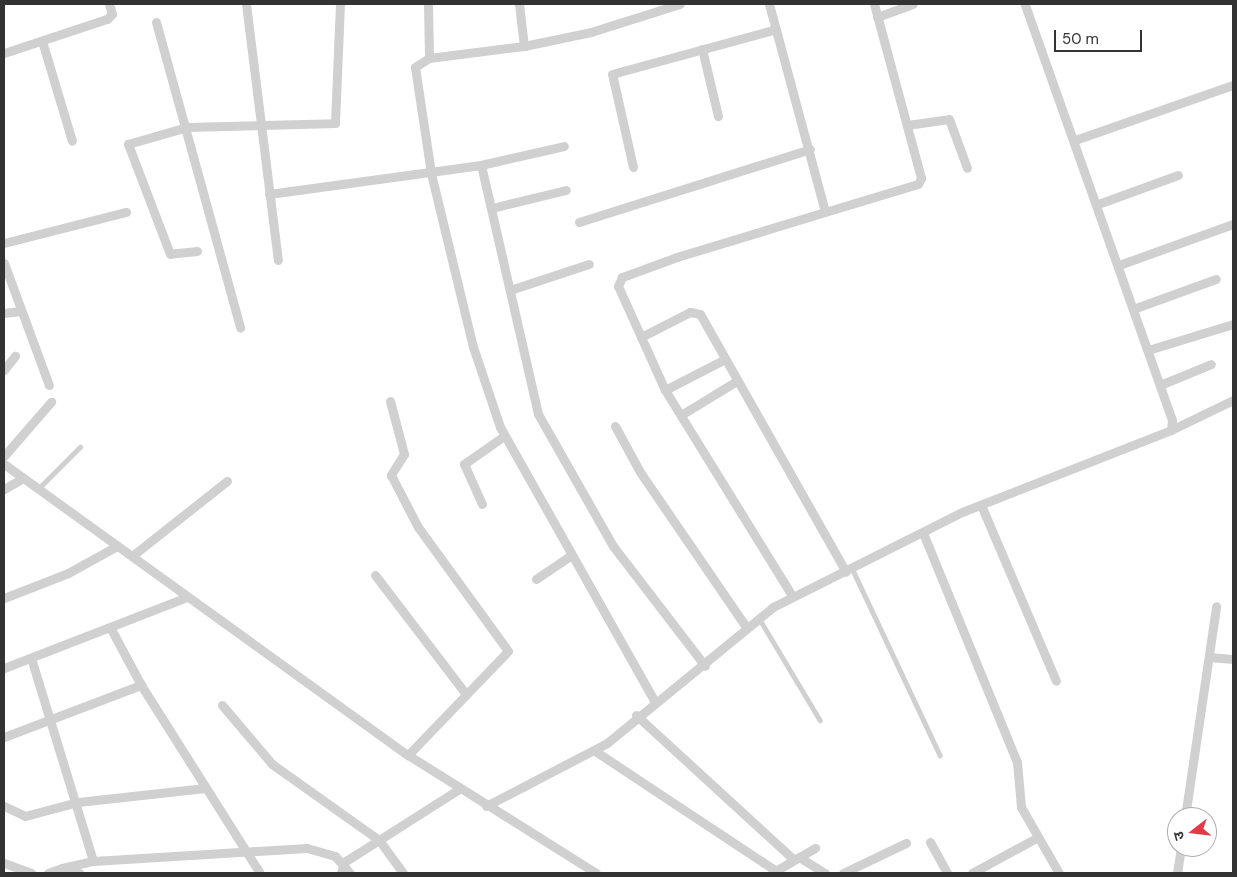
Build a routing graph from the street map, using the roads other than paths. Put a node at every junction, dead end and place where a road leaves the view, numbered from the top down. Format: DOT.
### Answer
graph roads {
  1 [pos="109,4"];
  2 [pos="246,4"];
  3 [pos="340,4"];
  4 [pos="428,4"];
  5 [pos="519,4"];
  6 [pos="680,4"];
  7 [pos="769,4"];
  8 [pos="874,4"];
  9 [pos="914,4"];
  10 [pos="1025,4"];
  11 [pos="877,17"];
  12 [pos="156,22"];
  13 [pos="776,29"];
  14 [pos="42,40"];
  15 [pos="524,46"];
  16 [pos="702,49"];
  17 [pos="4,54"];
  18 [pos="429,58"];
  19 [pos="1233,85"];
  20 [pos="718,116"];
  21 [pos="261,124"];
  22 [pos="906,125"];
  23 [pos="187,127"];
  24 [pos="1075,140"];
  25 [pos="72,141"];
  26 [pos="564,146"];
  27 [pos="810,149"];
  28 [pos="482,165"];
  29 [pos="633,168"];
  30 [pos="967,168"];
  31 [pos="431,173"];
  32 [pos="1178,175"];
  33 [pos="566,190"];
  34 [pos="269,194"];
  35 [pos="1098,204"];
  36 [pos="492,208"];
  37 [pos="126,212"];
  38 [pos="825,212"];
  39 [pos="579,222"];
  40 [pos="1233,224"];
  41 [pos="4,243"];
  42 [pos="197,251"];
  43 [pos="278,260"];
  44 [pos="4,263"];
  45 [pos="589,264"];
  46 [pos="1119,265"];
  47 [pos="1216,279"];
  48 [pos="510,290"];
  49 [pos="1133,309"];
  50 [pos="20,311"];
  51 [pos="4,313"];
  52 [pos="1233,324"];
  53 [pos="240,328"];
  54 [pos="641,337"];
  55 [pos="1148,350"];
  56 [pos="15,356"];
  57 [pos="723,360"];
  58 [pos="1211,364"];
  59 [pos="4,370"];
  60 [pos="735,382"];
  61 [pos="49,385"];
  62 [pos="1160,385"];
  63 [pos="665,390"];
  64 [pos="1233,400"];
  65 [pos="390,401"];
  66 [pos="51,402"];
  67 [pos="681,415"];
  68 [pos="615,426"];
  69 [pos="1171,430"];
  70 [pos="504,436"];
  71 [pos="80,447"];
  72 [pos="4,456"];
  73 [pos="4,464"];
  74 [pos="23,478"];
  75 [pos="228,481"];
  76 [pos="4,488"];
  77 [pos="39,488"];
  78 [pos="482,504"];
  79 [pos="981,505"];
  80 [pos="923,533"];
  81 [pos="117,546"];
  82 [pos="132,556"];
  83 [pos="570,556"];
  84 [pos="849,570"];
  85 [pos="375,575"];
  86 [pos="536,579"];
  87 [pos="792,596"];
  88 [pos="187,597"];
  89 [pos="4,598"];
  90 [pos="1216,606"];
  91 [pos="758,617"];
  92 [pos="746,627"];
  93 [pos="111,629"];
  94 [pos="1209,657"];
  95 [pos="32,658"];
  96 [pos="1233,659"];
  97 [pos="705,666"];
  98 [pos="4,668"];
  99 [pos="1056,681"];
  100 [pos="141,686"];
  101 [pos="466,694"];
  102 [pos="655,702"];
  103 [pos="222,705"];
  104 [pos="636,716"];
  105 [pos="50,718"];
  106 [pos="820,720"];
  107 [pos="4,737"];
  108 [pos="595,751"];
  109 [pos="408,755"];
  110 [pos="940,755"];
  111 [pos="205,788"];
  112 [pos="459,790"];
  113 [pos="78,802"];
  114 [pos="4,806"];
  115 [pos="486,806"];
  116 [pos="1186,807"];
  117 [pos="1038,837"];
  118 [pos="379,840"];
  119 [pos="930,842"];
  120 [pos="906,843"];
  121 [pos="815,848"];
  122 [pos="245,849"];
  123 [pos="1179,857"];
  124 [pos="796,859"];
  125 [pos="93,861"];
  126 [pos="344,862"];
  127 [pos="4,863"];
  128 [pos="62,868"];
  129 [pos="774,872"];
  130 [pos="31,873"];
  131 [pos="48,873"];
  132 [pos="79,873"];
  133 [pos="260,873"];
  134 [pos="341,873"];
  135 [pos="350,873"];
  136 [pos="404,873"];
  137 [pos="596,873"];
  138 [pos="825,873"];
  139 [pos="842,873"];
  140 [pos="948,873"];
  141 [pos="972,873"];
  142 [pos="1059,873"];
  143 [pos="1177,873"];
  1 -- 14 [label="street"];
  2 -- 21 [label="street"];
  3 -- 21 [label="street"];
  4 -- 18 [label="street"];
  5 -- 15 [label="street"];
  6 -- 15 [label="street"];
  7 -- 13 [label="street"];
  8 -- 11 [label="street"];
  9 -- 11 [label="street"];
  10 -- 24 [label="street"];
  11 -- 22 [label="street"];
  12 -- 23 [label="street"];
  13 -- 16 [label="street"];
  13 -- 27 [label="street"];
  14 -- 17 [label="street"];
  14 -- 25 [label="street"];
  15 -- 18 [label="street"];
  16 -- 20 [label="street"];
  16 -- 29 [label="street"];
  18 -- 31 [label="street"];
  19 -- 24 [label="street"];
  21 -- 23 [label="street"];
  21 -- 34 [label="street"];
  22 -- 30 [label="street"];
  22 -- 38 [label="street"];
  23 -- 42 [label="street"];
  23 -- 53 [label="street"];
  24 -- 35 [label="street"];
  26 -- 28 [label="street"];
  27 -- 38 [label="street"];
  27 -- 39 [label="street"];
  28 -- 31 [label="street"];
  28 -- 36 [label="street"];
  31 -- 34 [label="street"];
  31 -- 70 [label="street"];
  32 -- 35 [label="street"];
  33 -- 36 [label="street"];
  34 -- 43 [label="street"];
  35 -- 46 [label="street"];
  36 -- 48 [label="street"];
  37 -- 41 [label="street"];
  38 -- 54 [label="street"];
  40 -- 46 [label="street"];
  44 -- 50 [label="street"];
  45 -- 48 [label="street"];
  46 -- 49 [label="street"];
  47 -- 49 [label="street"];
  48 -- 97 [label="street"];
  49 -- 55 [label="street"];
  50 -- 51 [label="street"];
  50 -- 61 [label="street"];
  52 -- 55 [label="street"];
  54 -- 57 [label="street"];
  54 -- 63 [label="street"];
  55 -- 62 [label="street"];
  56 -- 59 [label="street"];
  57 -- 60 [label="street"];
  57 -- 63 [label="street"];
  58 -- 62 [label="street"];
  60 -- 67 [label="street"];
  60 -- 84 [label="street"];
  62 -- 69 [label="street"];
  63 -- 67 [label="street"];
  64 -- 69 [label="street"];
  65 -- 101 [label="street"];
  66 -- 72 [label="street"];
  67 -- 87 [label="street"];
  68 -- 92 [label="street"];
  69 -- 79 [label="street"];
  70 -- 78 [label="street"];
  70 -- 83 [label="street"];
  71 -- 77 [label="lane"];
  73 -- 74 [label="street"];
  74 -- 76 [label="street"];
  74 -- 77 [label="street"];
  75 -- 82 [label="street"];
  77 -- 81 [label="street"];
  79 -- 80 [label="street"];
  79 -- 99 [label="street"];
  80 -- 84 [label="street"];
  80 -- 117 [label="street"];
  81 -- 82 [label="street"];
  81 -- 89 [label="street"];
  82 -- 88 [label="street"];
  83 -- 86 [label="street"];
  83 -- 102 [label="street"];
  84 -- 87 [label="street"];
  84 -- 110 [label="lane"];
  85 -- 101 [label="street"];
  87 -- 91 [label="street"];
  88 -- 93 [label="street"];
  88 -- 109 [label="street"];
  90 -- 94 [label="street"];
  91 -- 92 [label="street"];
  91 -- 106 [label="lane"];
  92 -- 97 [label="street"];
  93 -- 95 [label="street"];
  93 -- 100 [label="street"];
  94 -- 96 [label="street"];
  94 -- 116 [label="street"];
  95 -- 98 [label="street"];
  95 -- 105 [label="street"];
  97 -- 102 [label="street"];
  100 -- 105 [label="street"];
  100 -- 111 [label="street"];
  101 -- 109 [label="street"];
  102 -- 104 [label="street"];
  103 -- 118 [label="street"];
  104 -- 108 [label="street"];
  104 -- 124 [label="street"];
  105 -- 107 [label="street"];
  105 -- 113 [label="street"];
  108 -- 115 [label="street"];
  108 -- 129 [label="street"];
  109 -- 112 [label="street"];
  111 -- 113 [label="street"];
  111 -- 122 [label="street"];
  112 -- 115 [label="street"];
  112 -- 118 [label="street"];
  113 -- 114 [label="street"];
  113 -- 125 [label="street"];
  115 -- 137 [label="street"];
  117 -- 141 [label="street"];
  117 -- 142 [label="street"];
  118 -- 126 [label="street"];
  118 -- 136 [label="street"];
  119 -- 140 [label="street"];
  120 -- 139 [label="street"];
  121 -- 124 [label="street"];
  122 -- 125 [label="street"];
  122 -- 126 [label="street"];
  122 -- 133 [label="street"];
  123 -- 143 [label="street"];
  124 -- 129 [label="street"];
  124 -- 138 [label="street"];
  125 -- 128 [label="street"];
  126 -- 134 [label="street"];
  126 -- 135 [label="street"];
  127 -- 130 [label="street"];
  128 -- 131 [label="street"];
  128 -- 132 [label="street"];
}
